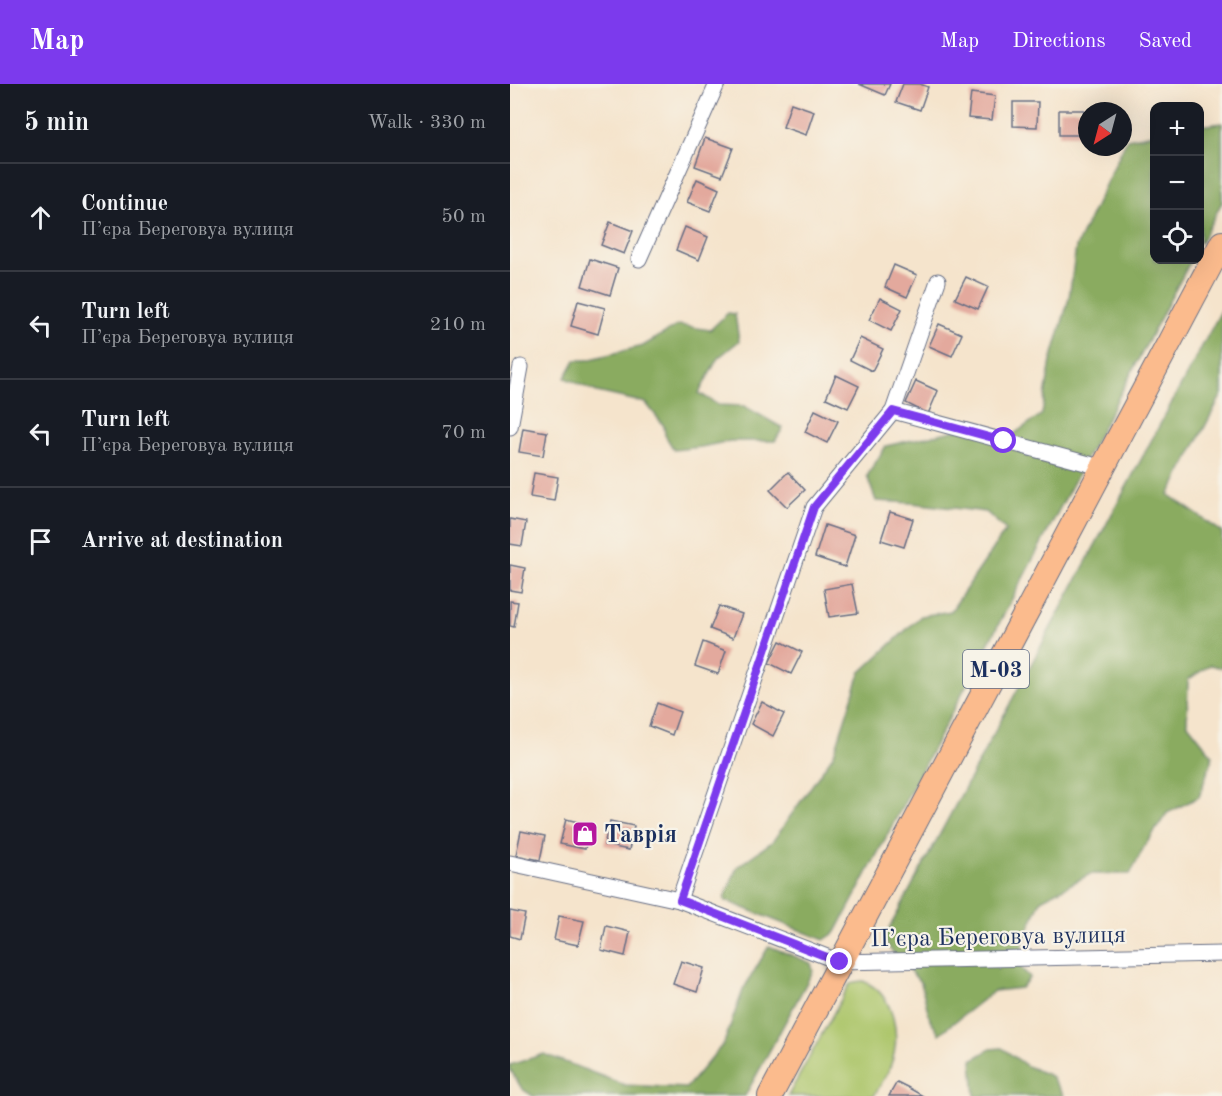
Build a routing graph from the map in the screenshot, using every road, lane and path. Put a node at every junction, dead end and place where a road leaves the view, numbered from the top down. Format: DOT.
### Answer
graph roads {
  1 [pos="717,84"];
  2 [pos="1222,243"];
  3 [pos="639,259"];
  4 [pos="938,281"];
  5 [pos="521,367"];
  6 [pos="893,411"];
  7 [pos="510,427"];
  8 [pos="1104,468"];
  9 [pos="510,863"];
  10 [pos="680,900"];
  11 [pos="1222,954"];
  12 [pos="840,962"];
  13 [pos="770,1096"];
  1 -- 3 [label="street"];
  2 -- 8 [label="highway, М-03"];
  4 -- 6 [label="street"];
  5 -- 7 [label="street"];
  6 -- 8 [label="street"];
  6 -- 10 [label="street"];
  8 -- 12 [label="highway, М-03"];
  9 -- 10 [label="street, П’єра Береговуа вулиця"];
  10 -- 12 [label="street, П’єра Береговуа вулиця"];
  11 -- 12 [label="street, П’єра Береговуа вулиця"];
  12 -- 13 [label="highway, М-03"];
}
